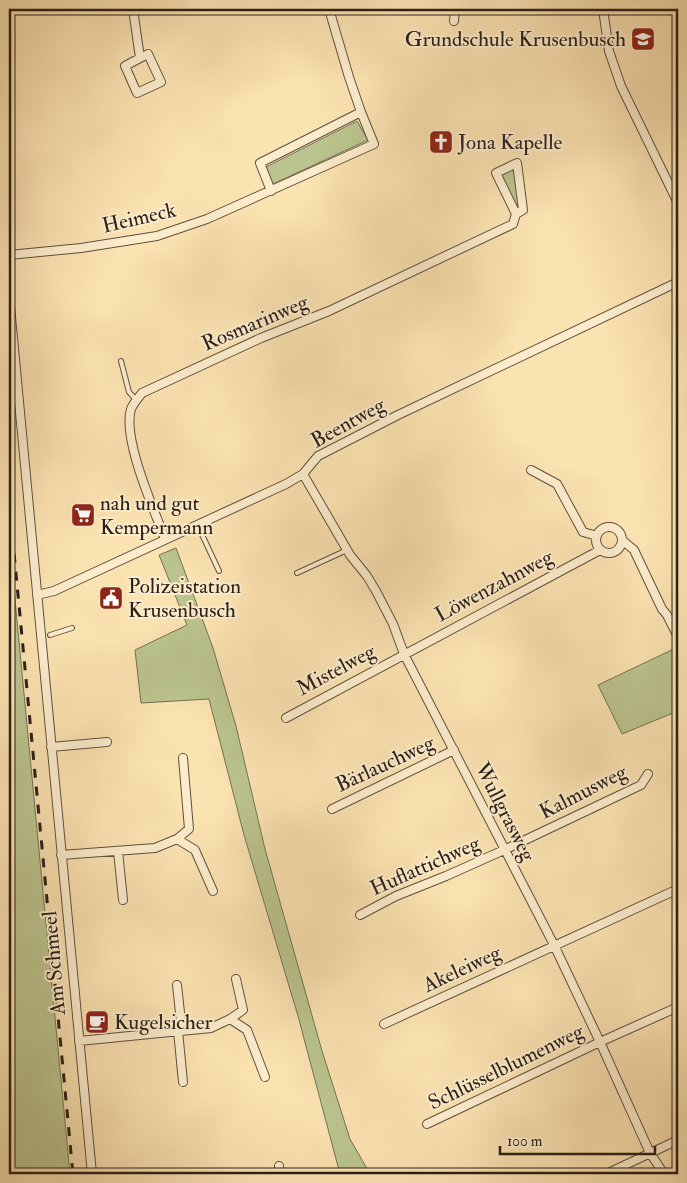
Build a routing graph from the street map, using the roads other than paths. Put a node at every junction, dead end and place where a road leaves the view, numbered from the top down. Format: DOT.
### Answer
graph roads {
  1 [pos="133,9"];
  2 [pos="329,9"];
  3 [pos="455,9"];
  4 [pos="603,9"];
  5 [pos="454,21"];
  6 [pos="140,58"];
  7 [pos="360,112"];
  8 [pos="271,190"];
  9 [pos="678,203"];
  10 [pos="516,214"];
  11 [pos="9,255"];
  12 [pos="678,282"];
  13 [pos="9,296"];
  14 [pos="121,361"];
  15 [pos="137,400"];
  16 [pos="531,470"];
  17 [pos="303,474"];
  18 [pos="198,525"];
  19 [pos="597,536"];
  20 [pos="165,539"];
  21 [pos="622,540"];
  22 [pos="347,550"];
  23 [pos="600,550"];
  24 [pos="219,571"];
  25 [pos="297,573"];
  26 [pos="37,595"];
  27 [pos="72,628"];
  28 [pos="50,636"];
  29 [pos="678,637"];
  30 [pos="404,654"];
  31 [pos="286,718"];
  32 [pos="107,742"];
  33 [pos="51,747"];
  34 [pos="454,750"];
  35 [pos="183,758"];
  36 [pos="648,774"];
  37 [pos="332,808"];
  38 [pos="177,839"];
  39 [pos="504,850"];
  40 [pos="118,851"];
  41 [pos="61,855"];
  42 [pos="678,890"];
  43 [pos="213,891"];
  44 [pos="123,900"];
  45 [pos="360,915"];
  46 [pos="554,945"];
  47 [pos="236,979"];
  48 [pos="177,985"];
  49 [pos="678,1007"];
  50 [pos="230,1019"];
  51 [pos="384,1024"];
  52 [pos="180,1031"];
  53 [pos="79,1041"];
  54 [pos="600,1042"];
  55 [pos="265,1077"];
  56 [pos="183,1082"];
  57 [pos="427,1124"];
  58 [pos="678,1140"];
  59 [pos="650,1153"];
  60 [pos="92,1174"];
  61 [pos="606,1174"];
  62 [pos="664,1174"];
  1 -- 6 [label="street"];
  2 -- 7 [label="street, Heimeck"];
  3 -- 5 [label="street"];
  4 -- 9 [label="street"];
  6 -- 6 [label="street"];
  7 -- 8 [label="street"];
  7 -- 8 [label="street, Heimeck"];
  8 -- 11 [label="street, Heimeck"];
  10 -- 10 [label="street"];
  10 -- 15 [label="street, Rosmarinweg"];
  12 -- 17 [label="street, Beentweg"];
  13 -- 26 [label="street, Am Schmeel"];
  14 -- 15 [label="lane"];
  15 -- 20 [label="street"];
  16 -- 19 [label="street"];
  17 -- 18 [label="street, Beentweg"];
  17 -- 22 [label="street, Wullgrasweg"];
  18 -- 20 [label="street, Beentweg"];
  18 -- 24 [label="lane"];
  19 -- 21 [label="street"];
  19 -- 23 [label="street"];
  20 -- 26 [label="street, Beentweg"];
  21 -- 23 [label="street, Löwenzahnweg"];
  21 -- 29 [label="street"];
  22 -- 25 [label="lane"];
  22 -- 30 [label="street, Wullgrasweg"];
  23 -- 30 [label="street, Löwenzahnweg"];
  26 -- 33 [label="street, Am Schmeel"];
  27 -- 28 [label="lane"];
  30 -- 31 [label="street, Mistelweg"];
  30 -- 34 [label="street, Wullgrasweg"];
  32 -- 33 [label="street"];
  33 -- 41 [label="street, Am Schmeel"];
  34 -- 37 [label="street, Bärlauchweg"];
  34 -- 39 [label="street, Wullgrasweg"];
  35 -- 38 [label="street"];
  36 -- 39 [label="street, Kalmusweg"];
  38 -- 40 [label="street"];
  38 -- 43 [label="street"];
  39 -- 45 [label="street, Huflattichweg"];
  39 -- 46 [label="street, Wullgrasweg"];
  40 -- 41 [label="street"];
  40 -- 44 [label="street"];
  41 -- 53 [label="street, Am Schmeel"];
  42 -- 46 [label="street, Akeleiweg"];
  46 -- 51 [label="street, Akeleiweg"];
  46 -- 54 [label="street, Wullgrasweg"];
  47 -- 50 [label="street"];
  48 -- 52 [label="street"];
  49 -- 54 [label="street, Schlüsselblumenweg"];
  50 -- 52 [label="street"];
  50 -- 55 [label="street"];
  52 -- 53 [label="street"];
  52 -- 56 [label="street"];
  53 -- 60 [label="street, Am Schmeel"];
  54 -- 57 [label="street, Schlüsselblumenweg"];
  54 -- 59 [label="street, Wullgrasweg"];
  58 -- 59 [label="street"];
  59 -- 61 [label="street"];
  59 -- 62 [label="street, Wullgrasweg"];
}
